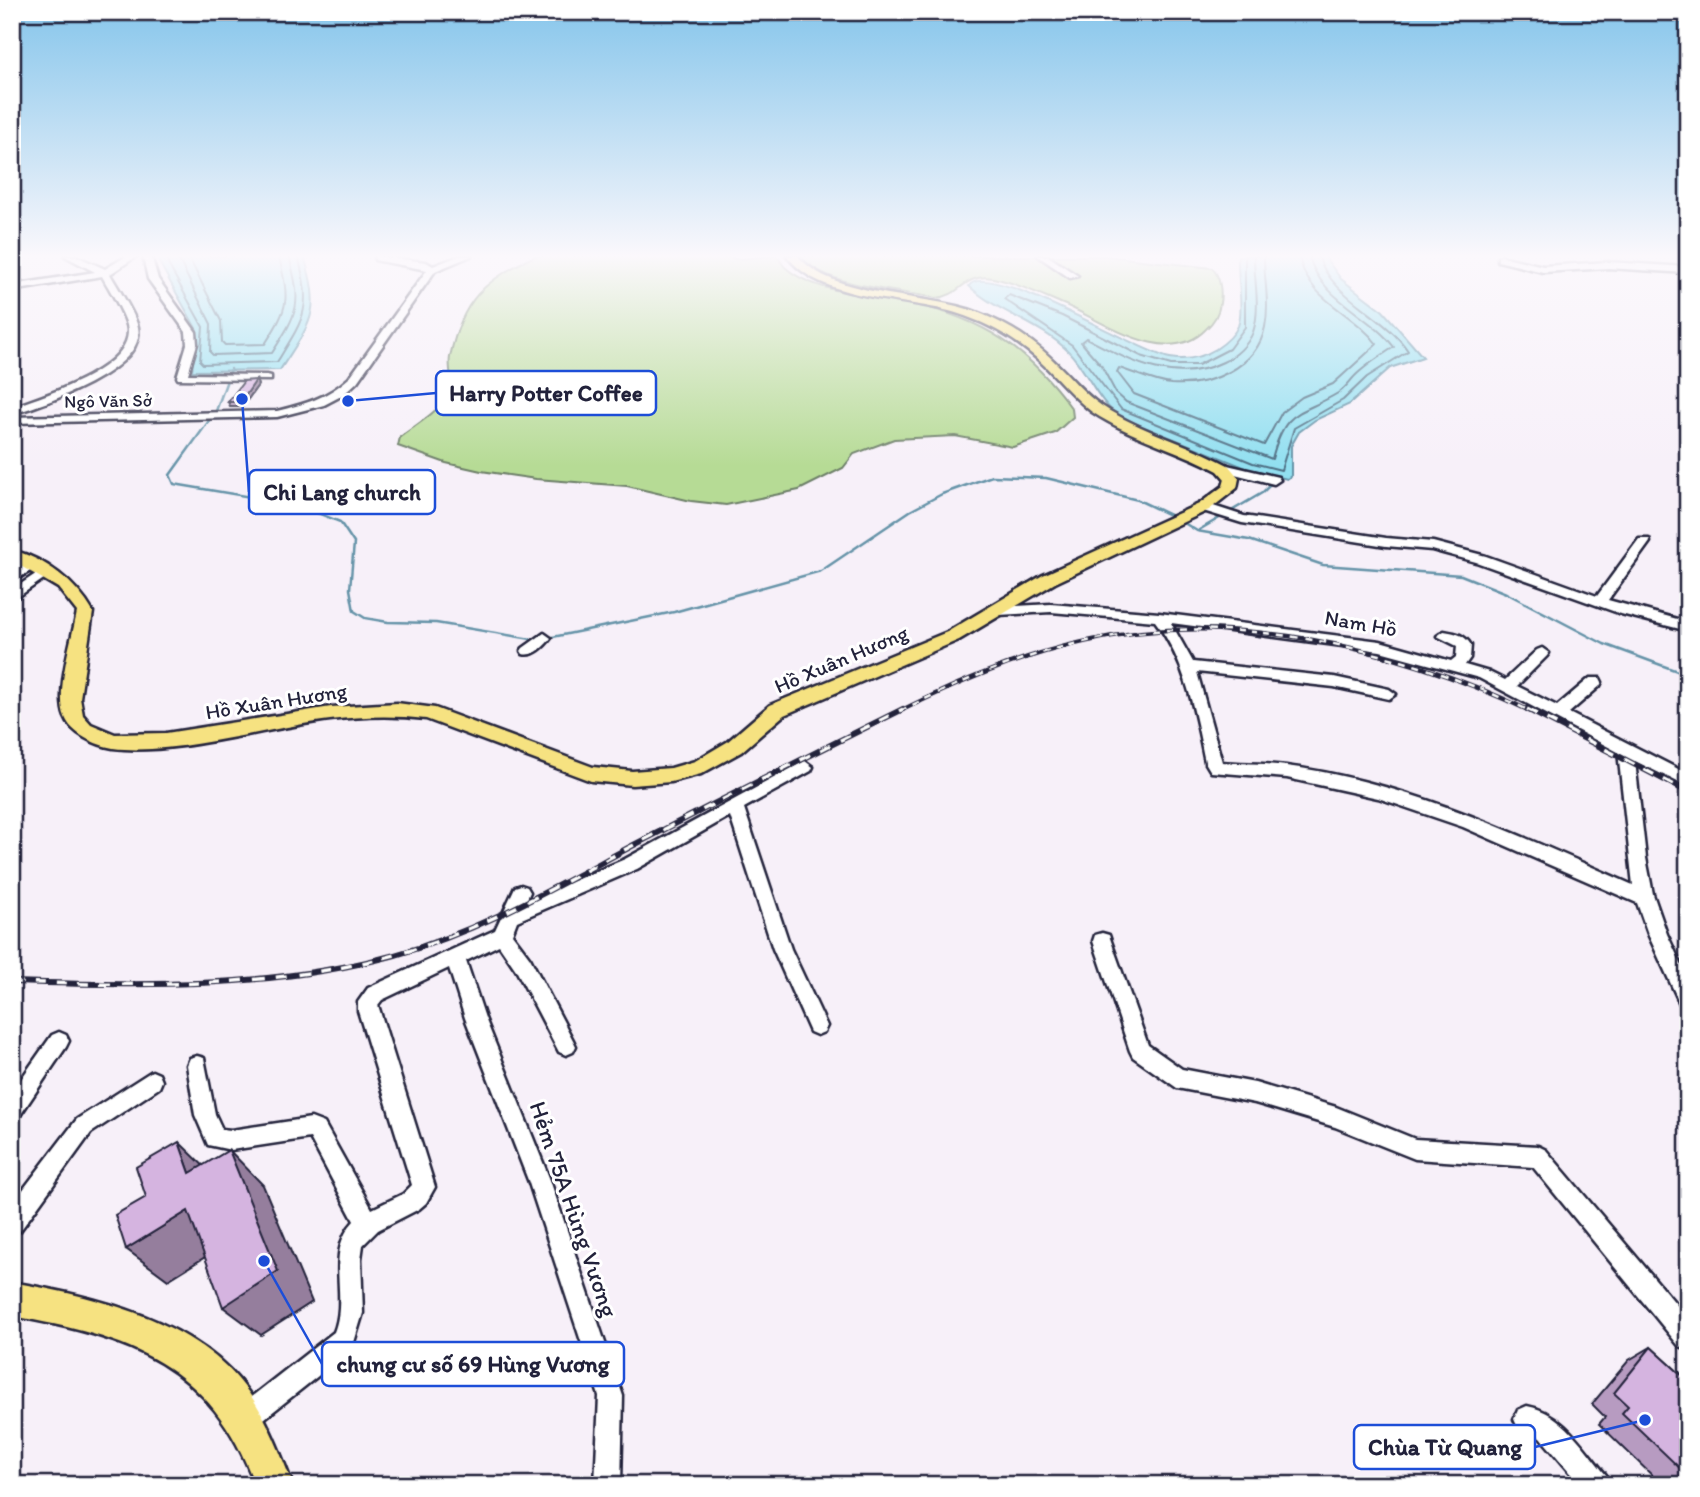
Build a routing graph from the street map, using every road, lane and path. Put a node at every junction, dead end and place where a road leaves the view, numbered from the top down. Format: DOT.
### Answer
graph roads {
  1 [pos="132,326"];
  2 [pos="187,326"];
  3 [pos="392,326"];
  4 [pos="996,326"];
  5 [pos="267,378"];
  6 [pos="12,411"];
  7 [pos="12,420"];
  8 [pos="1223,468"];
  9 [pos="1274,480"];
  10 [pos="1200,509"];
  11 [pos="1171,522"];
  12 [pos="1644,542"];
  13 [pos="12,555"];
  14 [pos="38,567"];
  15 [pos="12,578"];
  16 [pos="12,597"];
  17 [pos="1599,602"];
  18 [pos="998,611"];
  19 [pos="1159,617"];
  20 [pos="1688,627"];
  21 [pos="1444,636"];
  22 [pos="544,638"];
  23 [pos="528,651"];
  24 [pos="1542,653"];
  25 [pos="1456,665"];
  26 [pos="1186,666"];
  27 [pos="1595,682"];
  28 [pos="1508,686"];
  29 [pos="1389,694"];
  30 [pos="1559,713"];
  31 [pos="1626,749"];
  32 [pos="805,767"];
  33 [pos="1688,781"];
  34 [pos="736,808"];
  35 [pos="521,892"];
  36 [pos="1645,898"];
  37 [pos="510,916"];
  38 [pos="502,935"];
  39 [pos="1102,941"];
  40 [pos="455,957"];
  41 [pos="1688,1000"];
  42 [pos="817,1026"];
  43 [pos="60,1041"];
  44 [pos="566,1046"];
  45 [pos="197,1065"];
  46 [pos="152,1081"];
  47 [pos="12,1110"];
  48 [pos="367,1222"];
  49 [pos="12,1223"];
  50 [pos="12,1299"];
  51 [pos="1688,1337"];
  52 [pos="246,1417"];
  53 [pos="1527,1419"];
  54 [pos="274,1485"];
  55 [pos="608,1485"];
  56 [pos="1598,1485"];
  1 -- 6 [label="street"];
  2 -- 5 [label="street"];
  3 -- 7 [label="street, Ngô Văn Sở"];
  4 -- 8 [label="main road"];
  8 -- 9 [label="street"];
  8 -- 10 [label="main road, Hồ Xuân Hương"];
  10 -- 11 [label="main road, Hồ Xuân Hương"];
  10 -- 17 [label="street"];
  11 -- 18 [label="main road, Hồ Xuân Hương"];
  12 -- 17 [label="street"];
  13 -- 14 [label="main road, Hồ Xuân Hương"];
  14 -- 15 [label="street"];
  14 -- 16 [label="street"];
  14 -- 18 [label="main road, Hồ Xuân Hương"];
  17 -- 20 [label="street"];
  18 -- 19 [label="street, Nam Hồ"];
  19 -- 25 [label="street, Nam Hồ"];
  19 -- 26 [label="street"];
  21 -- 25 [label="street"];
  22 -- 23 [label="street"];
  24 -- 28 [label="street"];
  25 -- 28 [label="street, Nam Hồ"];
  26 -- 29 [label="street"];
  26 -- 36 [label="street"];
  27 -- 30 [label="street"];
  28 -- 30 [label="street, Nam Hồ"];
  30 -- 31 [label="street, Nam Hồ"];
  31 -- 33 [label="street, Nam Hồ"];
  31 -- 36 [label="street"];
  32 -- 34 [label="street"];
  34 -- 37 [label="street"];
  34 -- 42 [label="street"];
  35 -- 37 [label="street"];
  36 -- 41 [label="street"];
  37 -- 38 [label="street"];
  38 -- 40 [label="street"];
  38 -- 44 [label="street"];
  39 -- 51 [label="street"];
  40 -- 48 [label="street"];
  40 -- 55 [label="street, Hẻm 75A Hùng Vương"];
  43 -- 47 [label="street"];
  45 -- 48 [label="street"];
  46 -- 49 [label="street"];
  48 -- 52 [label="street"];
  50 -- 52 [label="highway"];
  52 -- 54 [label="highway"];
  53 -- 56 [label="street"];
}
